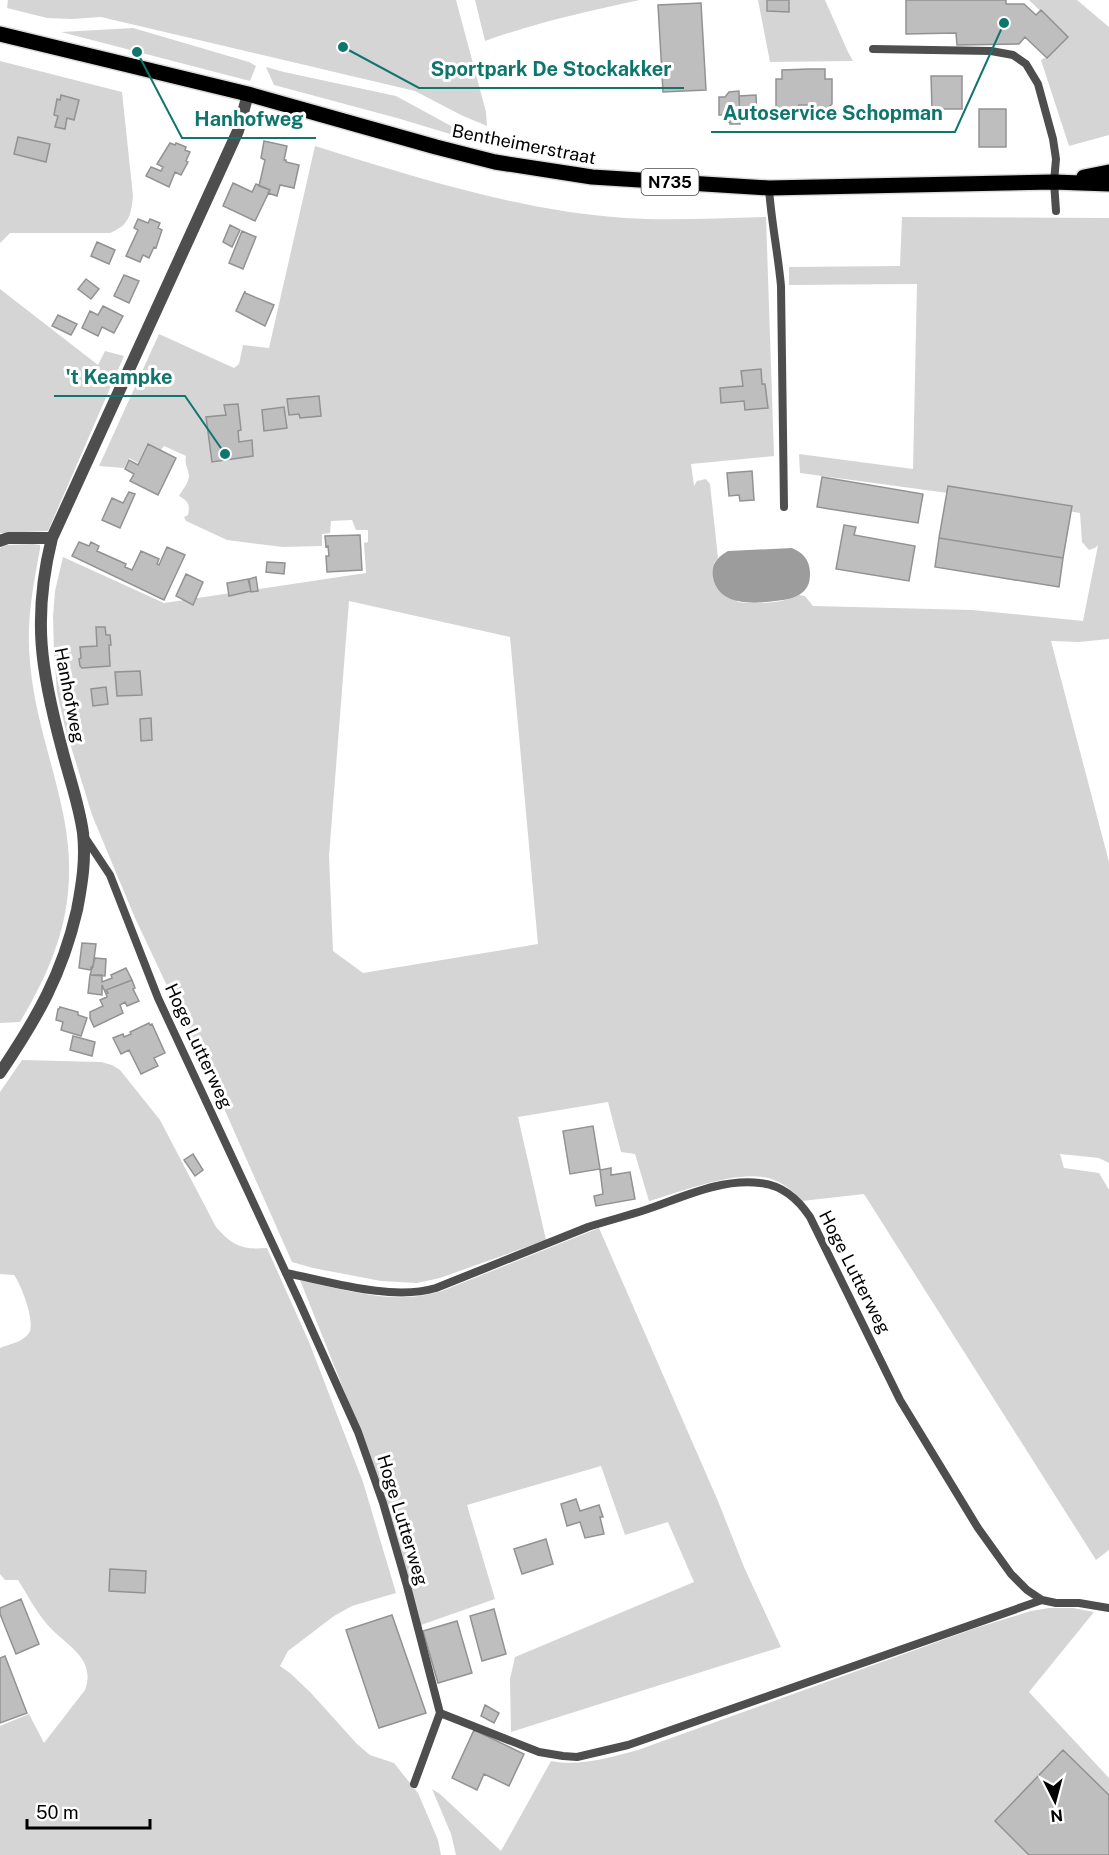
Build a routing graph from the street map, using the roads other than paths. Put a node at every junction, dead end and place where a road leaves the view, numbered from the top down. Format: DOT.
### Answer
graph roads {
  1 [pos="0,34"];
  2 [pos="873,49"];
  3 [pos="248,94"];
  4 [pos="1109,172"];
  5 [pos="1054,182"];
  6 [pos="1109,184"];
  7 [pos="769,188"];
  8 [pos="1056,212"];
  9 [pos="784,507"];
  10 [pos="52,538"];
  11 [pos="0,541"];
  12 [pos="83,833"];
  13 [pos="0,1073"];
  14 [pos="286,1274"];
  15 [pos="1042,1600"];
  16 [pos="1108,1607"];
  17 [pos="440,1713"];
  18 [pos="414,1784"];
  1 -- 3 [label="main road, Bentheimerstraat / N735"];
  2 -- 5 [label="lane"];
  3 -- 7 [label="main road, Bentheimerstraat / N735"];
  3 -- 10 [label="street, Hanhofweg"];
  4 -- 5 [label="main road, Bentheimerstraat / N735"];
  5 -- 6 [label="main road, Bentheimerstraat / N735"];
  5 -- 7 [label="main road, Bentheimerstraat / N735"];
  5 -- 8 [label="lane"];
  7 -- 9 [label="lane"];
  10 -- 11 [label="street"];
  10 -- 12 [label="street, Hanhofweg"];
  12 -- 13 [label="street, Hanhofweg"];
  12 -- 14 [label="lane, Hoge Lutterweg"];
  14 -- 15 [label="lane, Hoge Lutterweg"];
  14 -- 17 [label="lane, Hoge Lutterweg"];
  15 -- 16 [label="lane"];
  15 -- 17 [label="lane"];
  17 -- 18 [label="lane"];
}
